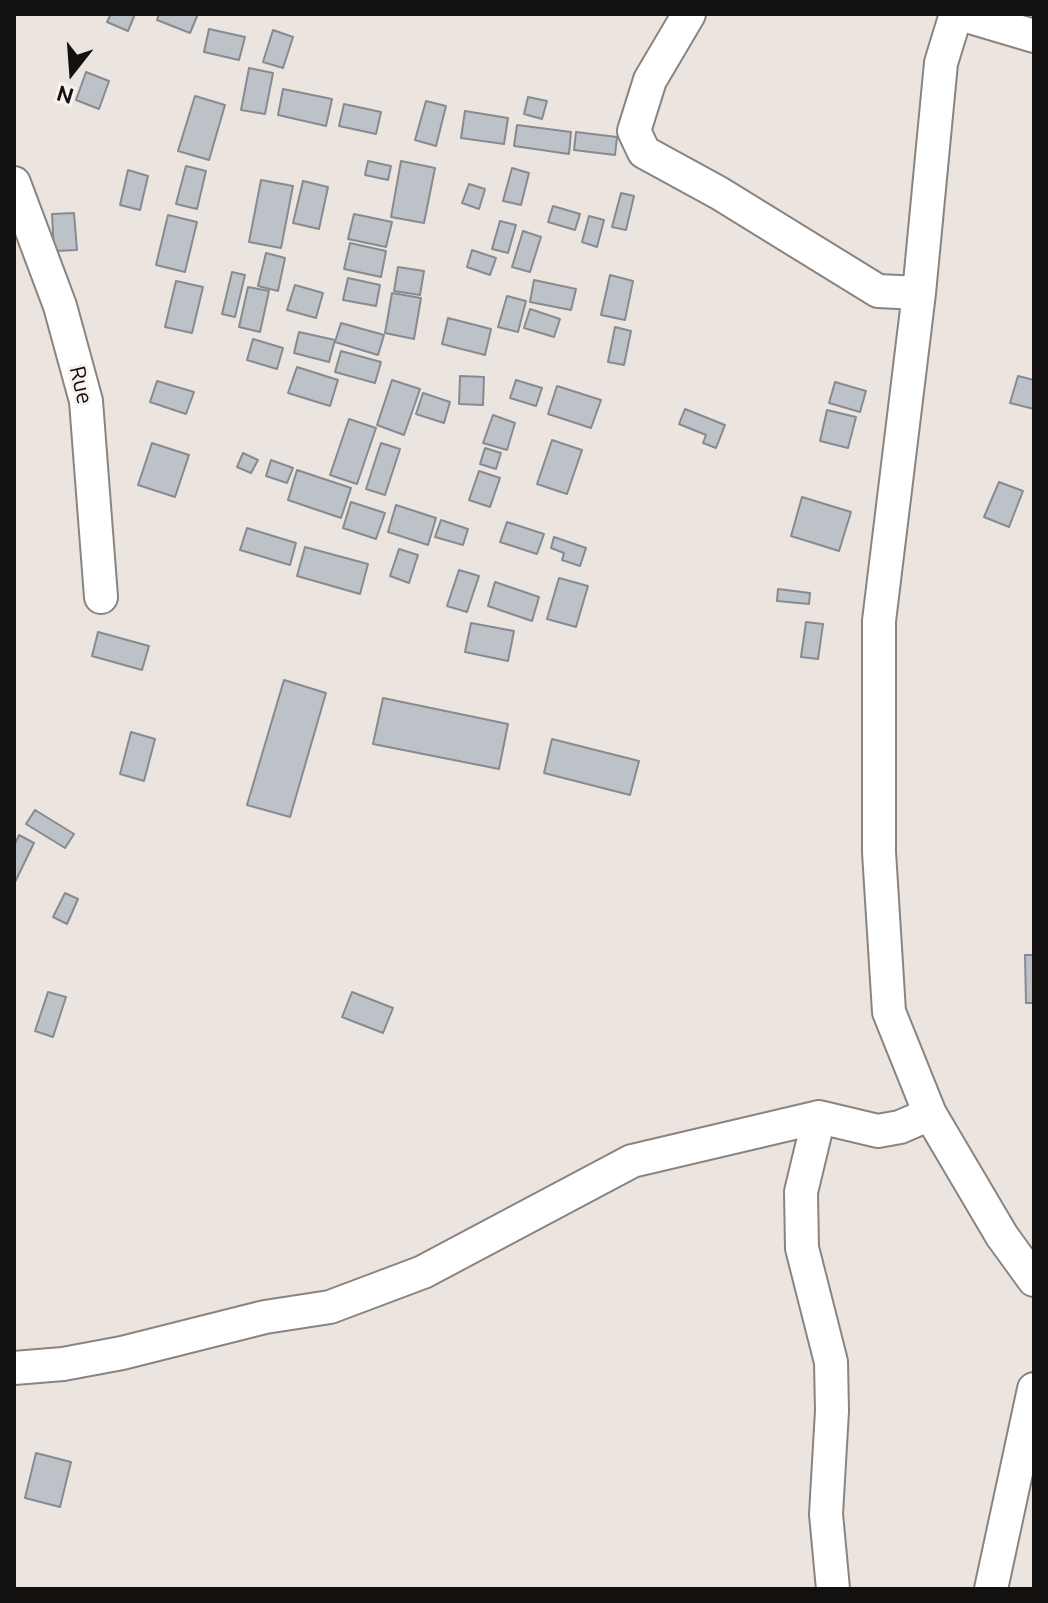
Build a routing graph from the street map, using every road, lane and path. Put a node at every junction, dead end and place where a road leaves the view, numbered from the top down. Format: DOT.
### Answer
graph roads {
  1 [pos="689,14"];
  2 [pos="958,14"];
  3 [pos="1034,36"];
  4 [pos="14,183"];
  5 [pos="919,293"];
  6 [pos="101,597"];
  7 [pos="930,1114"];
  8 [pos="819,1117"];
  9 [pos="1034,1280"];
  10 [pos="14,1368"];
  11 [pos="1034,1389"];
  12 [pos="833,1589"];
  13 [pos="991,1589"];
  1 -- 5 [label="street"];
  2 -- 3 [label="street"];
  2 -- 5 [label="street"];
  4 -- 6 [label="street, Rue"];
  5 -- 7 [label="street"];
  7 -- 8 [label="street"];
  7 -- 9 [label="street"];
  8 -- 10 [label="street"];
  8 -- 12 [label="street"];
  11 -- 13 [label="street"];
}
